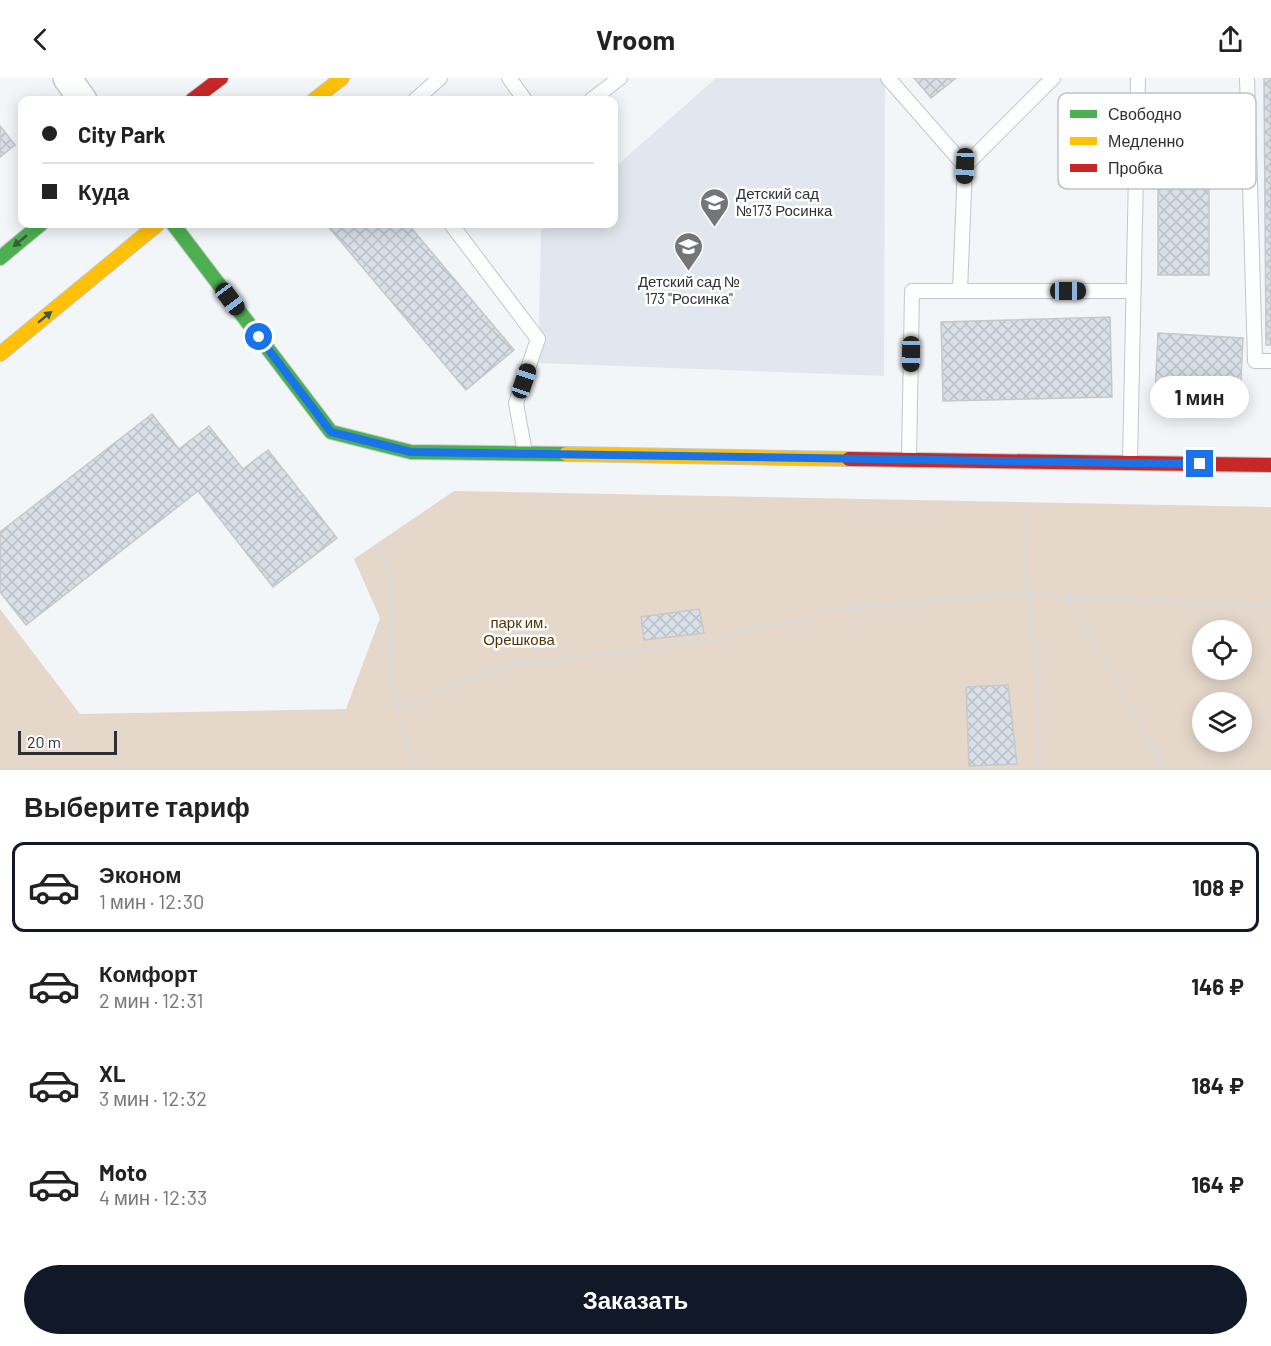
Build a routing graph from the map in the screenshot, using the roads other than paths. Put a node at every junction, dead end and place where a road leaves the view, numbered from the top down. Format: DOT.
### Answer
graph roads {
  1 [pos="67,78"];
  2 [pos="221,78"];
  3 [pos="342,78"];
  4 [pos="440,78"];
  5 [pos="509,78"];
  6 [pos="620,78"];
  7 [pos="888,78"];
  8 [pos="1053,78"];
  9 [pos="1138,78"];
  10 [pos="1247,78"];
  11 [pos="1138,93"];
  12 [pos="1247,93"];
  13 [pos="80,96"];
  14 [pos="197,96"];
  15 [pos="319,96"];
  16 [pos="420,96"];
  17 [pos="522,96"];
  18 [pos="596,96"];
  19 [pos="965,166"];
  20 [pos="1135,189"];
  21 [pos="1250,189"];
  22 [pos="36,228"];
  23 [pos="153,228"];
  24 [pos="176,228"];
  25 [pos="454,228"];
  26 [pos="0,258"];
  27 [pos="960,291"];
  28 [pos="1133,291"];
  29 [pos="0,354"];
  30 [pos="1271,361"];
  31 [pos="525,453"];
  32 [pos="909,459"];
  33 [pos="1130,462"];
  34 [pos="1271,465"];
  1 -- 13 [label="street"];
  2 -- 14 [label="street"];
  3 -- 15 [label="street"];
  4 -- 16 [label="lane"];
  5 -- 17 [label="lane"];
  6 -- 18 [label="lane"];
  7 -- 19 [label="lane"];
  8 -- 19 [label="lane"];
  9 -- 11 [label="lane"];
  10 -- 12 [label="lane"];
  19 -- 27 [label="lane"];
  20 -- 28 [label="lane"];
  21 -- 30 [label="lane"];
  22 -- 26 [label="street, one-way"];
  29 -- 23 [label="street, one-way"];
  24 -- 31 [label="street"];
  25 -- 31 [label="lane"];
  27 -- 28 [label="lane"];
  27 -- 32 [label="lane"];
  28 -- 33 [label="lane"];
  31 -- 32 [label="street"];
  32 -- 33 [label="street"];
  33 -- 34 [label="street"];
}
